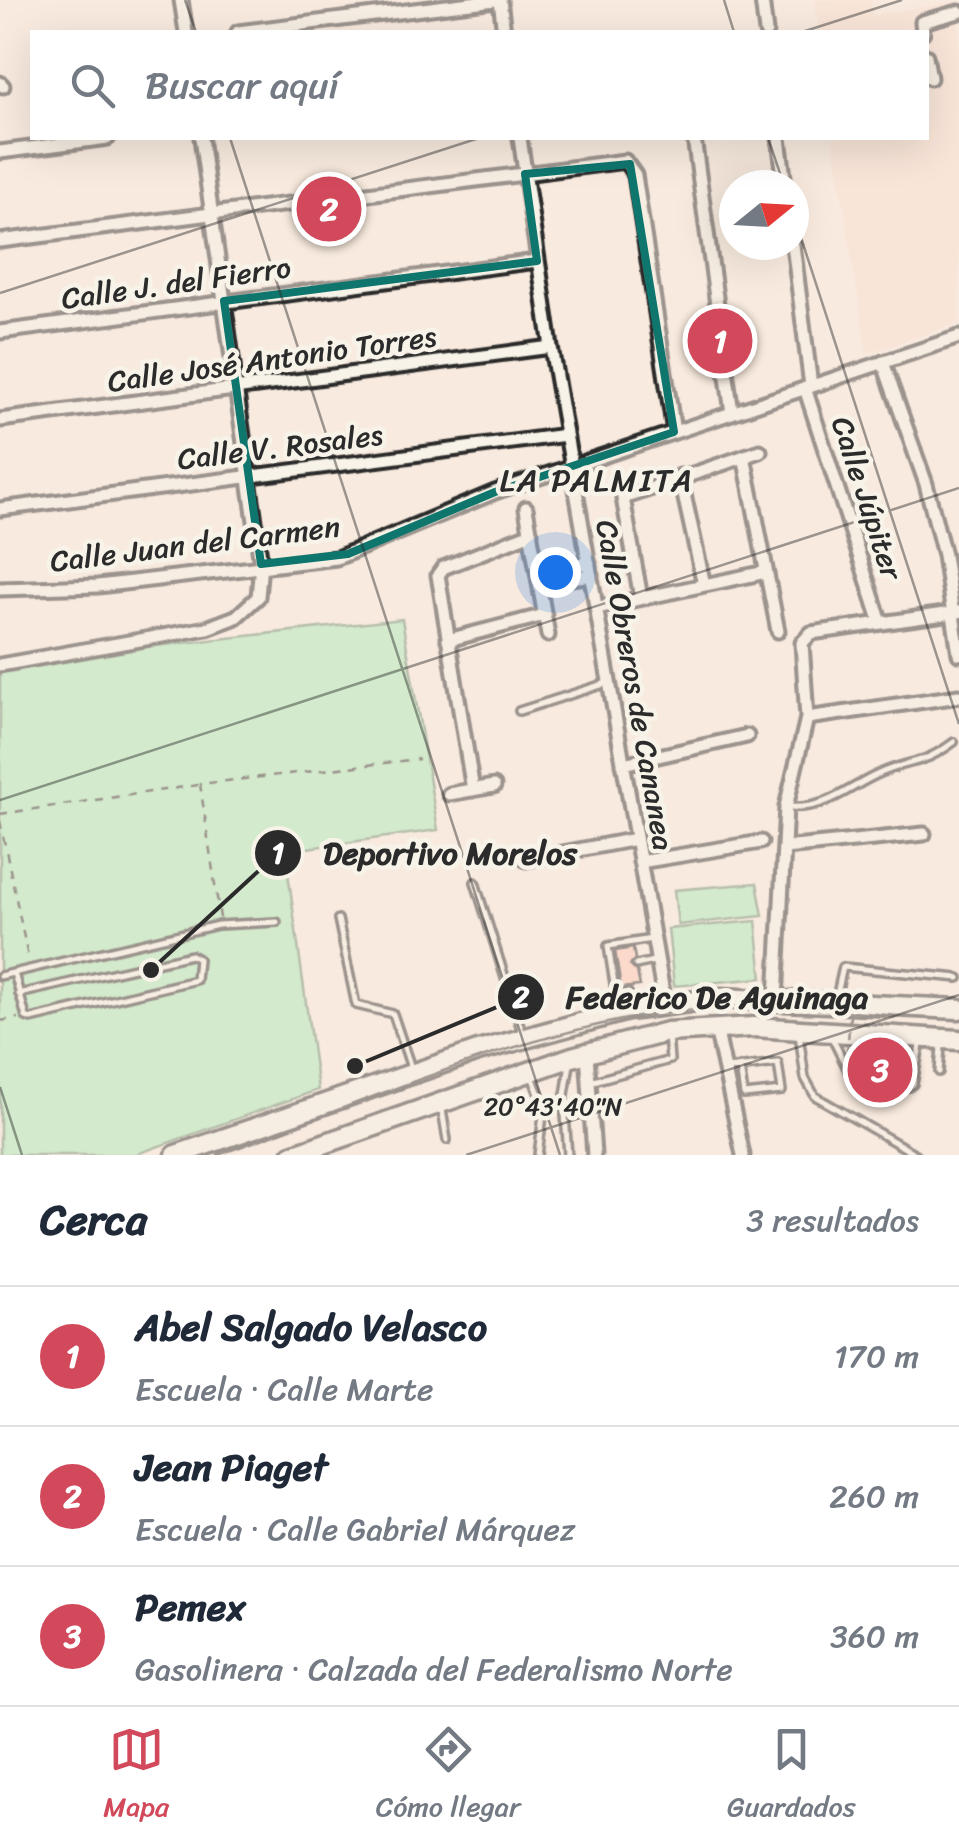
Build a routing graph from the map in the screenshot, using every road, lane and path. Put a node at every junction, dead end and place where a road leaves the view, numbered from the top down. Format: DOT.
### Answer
graph roads {
  1 [pos="181,0"];
  2 [pos="498,0"];
  3 [pos="762,0"];
  4 [pos="959,12"];
  5 [pos="186,30"];
  6 [pos="254,30"];
  7 [pos="504,30"];
  8 [pos="766,30"];
  9 [pos="923,30"];
  10 [pos="929,72"];
  11 [pos="930,78"];
  12 [pos="93,140"];
  13 [pos="201,140"];
  14 [pos="520,140"];
  15 [pos="694,140"];
  16 [pos="779,140"];
  17 [pos="0,142"];
  18 [pos="6,152"];
  19 [pos="783,170"];
  20 [pos="525,174"];
  21 [pos="212,212"];
  22 [pos="0,241"];
  23 [pos="795,260"];
  24 [pos="538,261"];
  25 [pos="224,301"];
  26 [pos="0,332"];
  27 [pos="959,337"];
  28 [pos="550,348"];
  29 [pos="883,362"];
  30 [pos="808,387"];
  31 [pos="236,389"];
  32 [pos="732,412"];
  33 [pos="0,420"];
  34 [pos="674,432"];
  35 [pos="566,435"];
  36 [pos="760,451"];
  37 [pos="744,456"];
  38 [pos="572,466"];
  39 [pos="248,476"];
  40 [pos="680,476"];
  41 [pos="526,508"];
  42 [pos="0,509"];
  43 [pos="531,533"];
  44 [pos="261,564"];
  45 [pos="590,569"];
  46 [pos="766,572"];
  47 [pos="538,577"];
  48 [pos="704,585"];
  49 [pos="0,589"];
  50 [pos="641,598"];
  51 [pos="596,608"];
  52 [pos="956,612"];
  53 [pos="545,615"];
  54 [pos="880,623"];
  55 [pos="778,631"];
  56 [pos="548,635"];
  57 [pos="448,640"];
  58 [pos="959,654"];
  59 [pos="0,665"];
  60 [pos="609,682"];
  61 [pos="959,696"];
  62 [pos="519,711"];
  63 [pos="806,718"];
  64 [pos="747,736"];
  65 [pos="954,742"];
  66 [pos="419,759"];
  67 [pos="623,764"];
  68 [pos="200,784"];
  69 [pos="494,786"];
  70 [pos="472,790"];
  71 [pos="448,794"];
  72 [pos="786,807"];
  73 [pos="0,814"];
  74 [pos="0,822"];
  75 [pos="924,834"];
  76 [pos="636,839"];
  77 [pos="761,842"];
  78 [pos="784,848"];
  79 [pos="526,860"];
  80 [pos="640,862"];
  81 [pos="475,882"];
  82 [pos="338,919"];
  83 [pos="278,922"];
  84 [pos="221,925"];
  85 [pos="653,939"];
  86 [pos="657,960"];
  87 [pos="636,965"];
  88 [pos="30,969"];
  89 [pos="14,973"];
  90 [pos="0,976"];
  91 [pos="959,978"];
  92 [pos="844,992"];
  93 [pos="20,994"];
  94 [pos="628,997"];
  95 [pos="776,999"];
  96 [pos="815,1002"];
  97 [pos="664,1004"];
  98 [pos="959,1006"];
  99 [pos="26,1017"];
  100 [pos="0,1021"];
  101 [pos="716,1028"];
  102 [pos="799,1031"];
  103 [pos="830,1031"];
  104 [pos="667,1032"];
  105 [pos="850,1032"];
  106 [pos="523,1036"];
  107 [pos="920,1045"];
  108 [pos="953,1045"];
  109 [pos="846,1054"];
  110 [pos="579,1055"];
  111 [pos="740,1067"];
  112 [pos="724,1069"];
  113 [pos="530,1071"];
  114 [pos="940,1072"];
  115 [pos="413,1075"];
  116 [pos="590,1082"];
  117 [pos="564,1100"];
  118 [pos="440,1102"];
  119 [pos="544,1107"];
  120 [pos="447,1140"];
  121 [pos="328,1149"];
  122 [pos="302,1153"];
  123 [pos="176,1155"];
  124 [pos="538,1155"];
  125 [pos="568,1155"];
  126 [pos="594,1155"];
  127 [pos="742,1155"];
  128 [pos="917,1155"];
  1 -- 5 [label="street"];
  2 -- 6 [label="street"];
  2 -- 7 [label="street"];
  3 -- 8 [label="street"];
  4 -- 9 [label="street"];
  10 -- 11 [label="street"];
  12 -- 18 [label="street"];
  13 -- 21 [label="street"];
  14 -- 20 [label="street, Calle Obreros de Cananea"];
  15 -- 32 [label="street"];
  16 -- 19 [label="street"];
  17 -- 18 [label="lane"];
  20 -- 21 [label="street"];
  20 -- 24 [label="street, Calle Obreros de Cananea"];
  20 -- 34 [label="street"];
  21 -- 22 [label="street"];
  21 -- 25 [label="street"];
  23 -- 30 [label="street, Calle Júpiter"];
  24 -- 25 [label="street, Calle J. del Fierro"];
  24 -- 28 [label="street, Calle Obreros de Cananea"];
  25 -- 26 [label="street, Calle J. del Fierro"];
  25 -- 31 [label="street"];
  27 -- 29 [label="street, Calle Juan del Carmen"];
  28 -- 31 [label="street, Calle José Antonio Torres"];
  28 -- 35 [label="street, Calle Obreros de Cananea"];
  29 -- 30 [label="street, Calle Juan del Carmen"];
  29 -- 52 [label="street"];
  30 -- 32 [label="street, Calle Juan del Carmen"];
  30 -- 54 [label="street, Calle Júpiter"];
  31 -- 33 [label="street, Calle José Antonio Torres"];
  31 -- 39 [label="street"];
  32 -- 34 [label="street, Calle Juan del Carmen"];
  34 -- 38 [label="street, Calle Juan del Carmen"];
  35 -- 38 [label="street, Calle Obreros de Cananea"];
  35 -- 39 [label="street, Calle V. Rosales"];
  36 -- 37 [label="street"];
  37 -- 40 [label="street"];
  37 -- 46 [label="street"];
  38 -- 44 [label="street, Calle Juan del Carmen"];
  38 -- 45 [label="street, Calle Obreros de Cananea"];
  39 -- 42 [label="street, Calle V. Rosales"];
  39 -- 44 [label="street"];
  40 -- 48 [label="street"];
  40 -- 50 [label="street"];
  41 -- 43 [label="street"];
  43 -- 47 [label="street"];
  43 -- 57 [label="street"];
  44 -- 49 [label="street, Calle Juan del Carmen"];
  44 -- 59 [label="street"];
  45 -- 47 [label="street"];
  45 -- 51 [label="street, Calle Obreros de Cananea"];
  46 -- 48 [label="street"];
  46 -- 55 [label="street"];
  47 -- 53 [label="street"];
  48 -- 50 [label="street"];
  50 -- 51 [label="street"];
  51 -- 60 [label="street, Calle Obreros de Cananea"];
  52 -- 54 [label="street"];
  52 -- 58 [label="street"];
  53 -- 56 [label="street"];
  53 -- 57 [label="street"];
  54 -- 63 [label="street"];
  57 -- 70 [label="street"];
  60 -- 62 [label="lane"];
  60 -- 67 [label="street, Calle Obreros de Cananea"];
  61 -- 63 [label="street"];
  63 -- 72 [label="street"];
  64 -- 67 [label="street"];
  65 -- 72 [label="lane"];
  66 -- 68 [label="path"];
  67 -- 76 [label="street, Calle Obreros de Cananea"];
  68 -- 73 [label="path"];
  68 -- 84 [label="path"];
  69 -- 70 [label="street"];
  70 -- 71 [label="street"];
  72 -- 78 [label="street"];
  74 -- 88 [label="path"];
  75 -- 78 [label="street"];
  76 -- 79 [label="street"];
  76 -- 80 [label="street, Calle Obreros de Cananea"];
  77 -- 80 [label="street"];
  78 -- 95 [label="street"];
  80 -- 85 [label="street, Calle Obreros de Cananea"];
  81 -- 106 [label="lane"];
  82 -- 115 [label="lane"];
  83 -- 84 [label="lane"];
  84 -- 88 [label="lane"];
  85 -- 86 [label="street, Calle Obreros de Cananea"];
  85 -- 94 [label="lane"];
  86 -- 87 [label="lane"];
  86 -- 97 [label="street, Calle Obreros de Cananea"];
  88 -- 89 [label="lane"];
  89 -- 90 [label="lane"];
  89 -- 93 [label="lane"];
  91 -- 92 [label="lane"];
  92 -- 96 [label="main road"];
  92 -- 98 [label="main road"];
  92 -- 109 [label="path, bridge"];
  93 -- 99 [label="lane"];
  93 -- 99 [label="lane"];
  94 -- 97 [label="main road"];
  94 -- 106 [label="main road"];
  95 -- 96 [label="main road"];
  95 -- 97 [label="main road"];
  96 -- 98 [label="main road"];
  99 -- 100 [label="path"];
  101 -- 102 [label="main road"];
  101 -- 104 [label="main road"];
  101 -- 112 [label="street"];
  102 -- 103 [label="main road"];
  102 -- 128 [label="lane"];
  103 -- 105 [label="main road"];
  103 -- 107 [label="lane"];
  104 -- 110 [label="main road"];
  104 -- 116 [label="lane"];
  105 -- 107 [label="main road"];
  105 -- 108 [label="main road"];
  106 -- 115 [label="main road"];
  107 -- 108 [label="main road"];
  108 -- 114 [label="lane"];
  110 -- 113 [label="main road"];
  110 -- 116 [label="street"];
  110 -- 117 [label="lane"];
  111 -- 111 [label="lane"];
  111 -- 112 [label="lane"];
  112 -- 127 [label="street"];
  113 -- 118 [label="main road"];
  113 -- 119 [label="lane"];
  115 -- 123 [label="main road"];
  116 -- 126 [label="street"];
  117 -- 119 [label="lane"];
  117 -- 125 [label="lane"];
  118 -- 120 [label="lane"];
  118 -- 121 [label="main road"];
  119 -- 124 [label="lane"];
  121 -- 122 [label="main road"];
}
